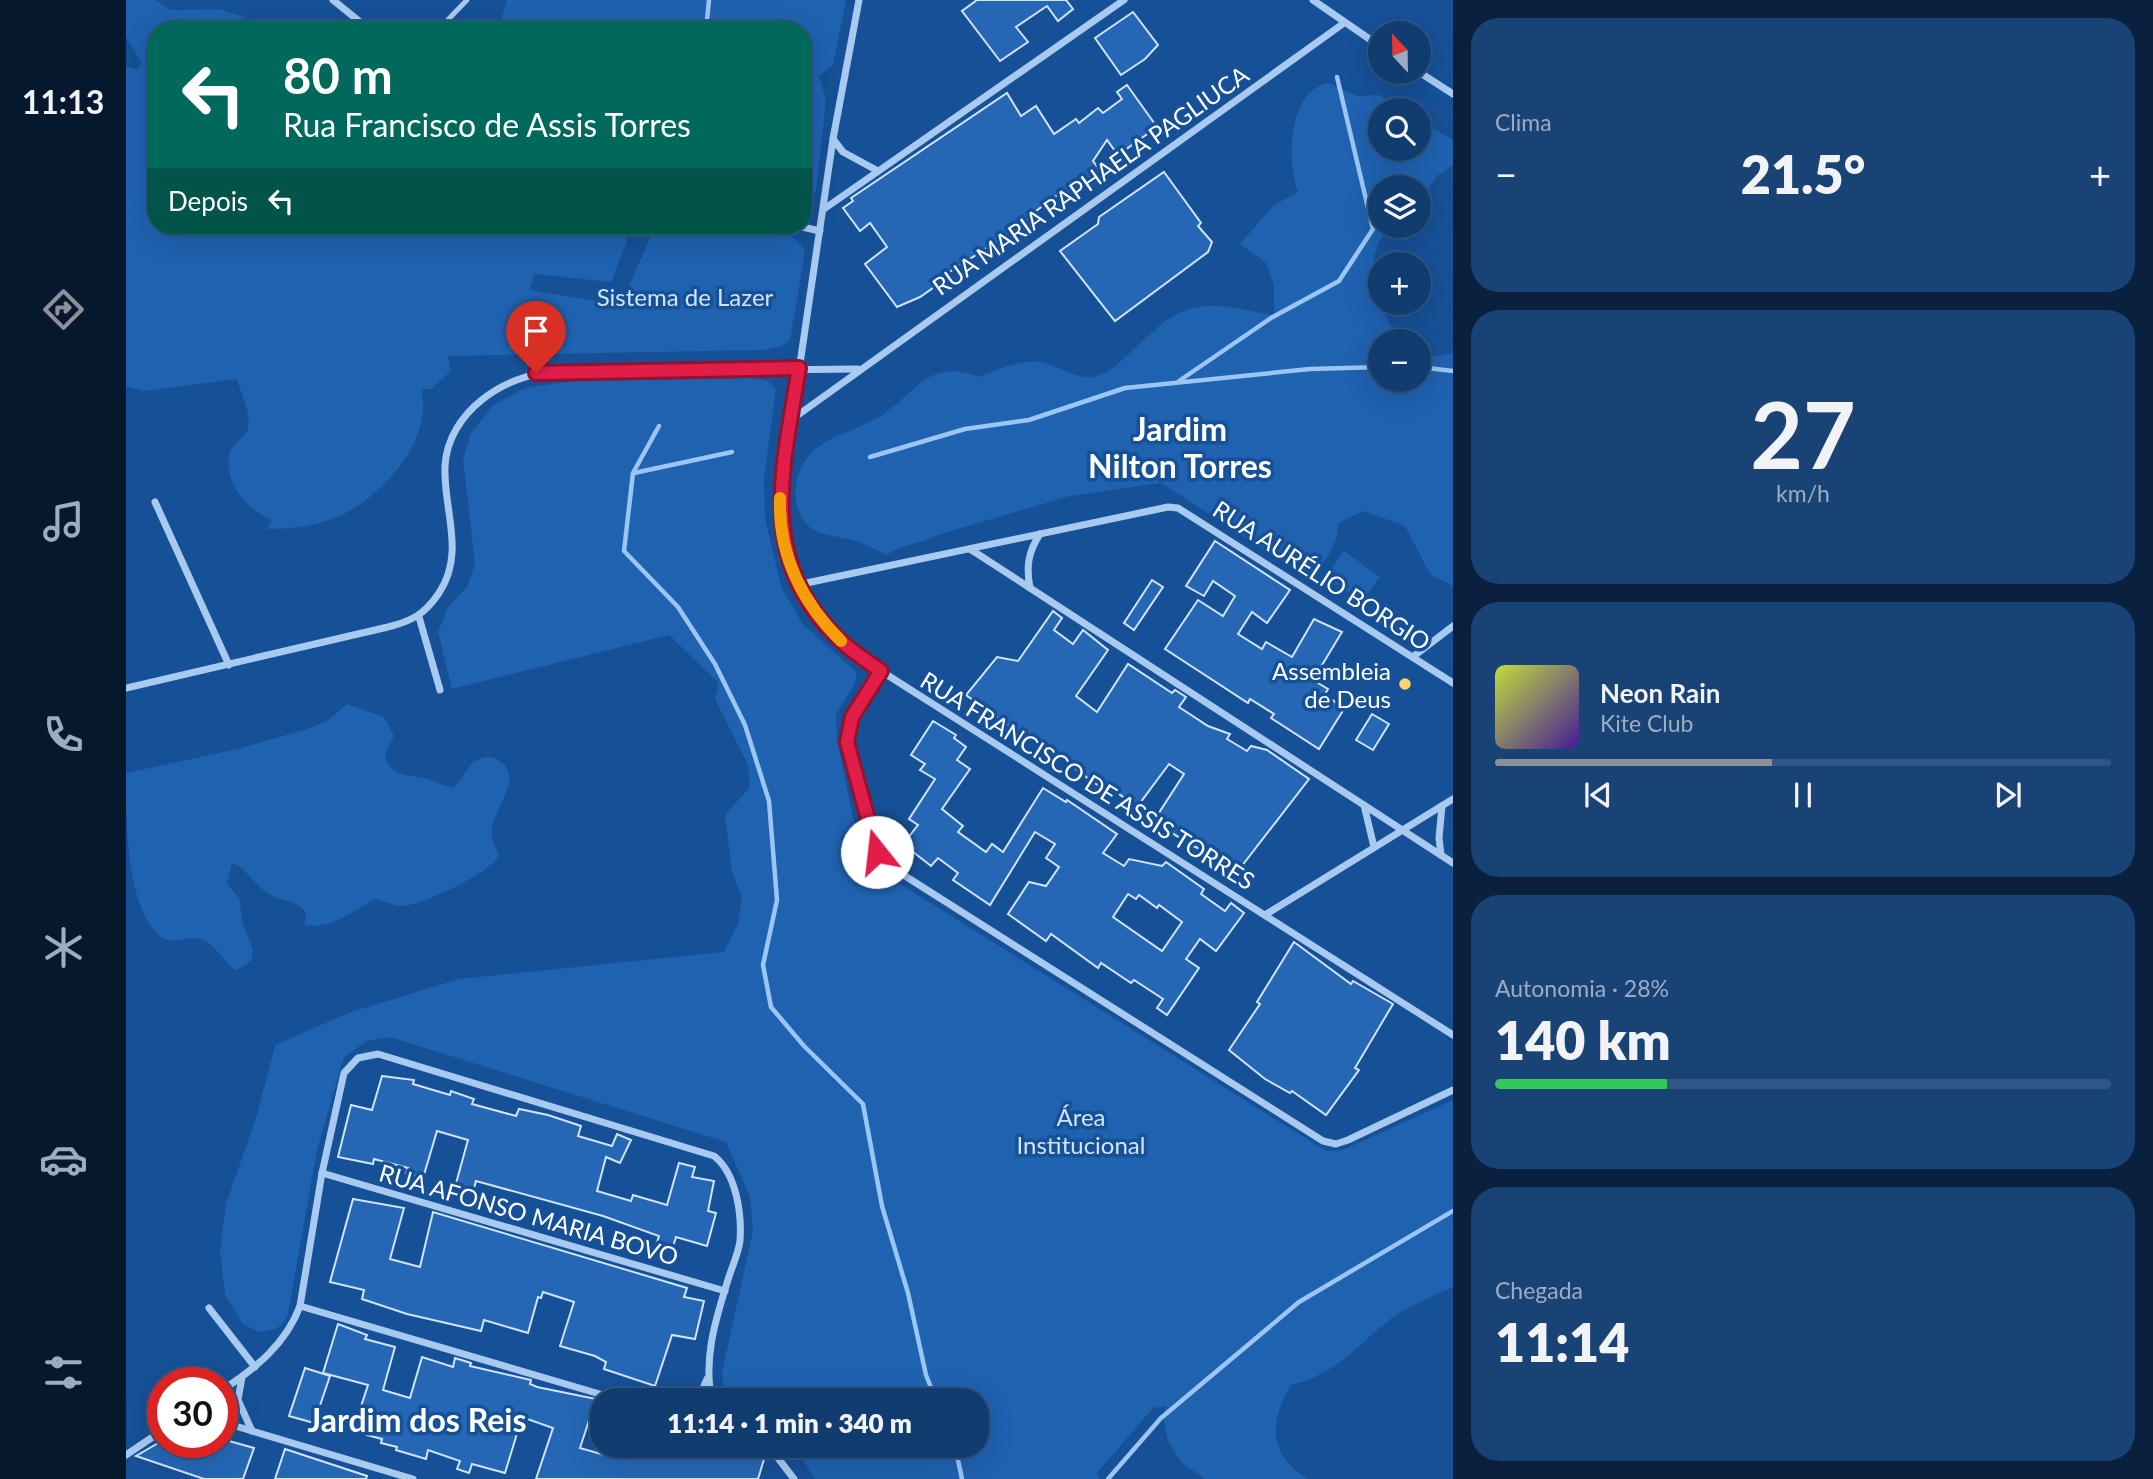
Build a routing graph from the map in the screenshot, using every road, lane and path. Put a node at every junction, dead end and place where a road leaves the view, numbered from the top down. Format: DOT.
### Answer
graph roads {
  1 [pos="333,0"];
  2 [pos="467,0"];
  3 [pos="1124,0"];
  4 [pos="1314,0"];
  5 [pos="860,1"];
  6 [pos="359,21"];
  7 [pos="447,21"];
  8 [pos="1344,23"];
  9 [pos="1368,39"];
  10 [pos="1432,80"];
  11 [pos="1453,94"];
  12 [pos="833,139"];
  13 [pos="878,172"];
  14 [pos="824,209"];
  15 [pos="812,229"];
  16 [pos="820,231"];
  17 [pos="799,368"];
  18 [pos="858,369"];
  19 [pos="790,420"];
  20 [pos="155,502"];
  21 [pos="1041,534"];
  22 [pos="970,549"];
  23 [pos="797,585"];
  24 [pos="1030,588"];
  25 [pos="419,617"];
  26 [pos="1453,626"];
  27 [pos="1414,656"];
  28 [pos="229,664"];
  29 [pos="881,671"];
  30 [pos="1453,683"];
  31 [pos="126,688"];
  32 [pos="440,690"];
  33 [pos="1453,799"];
  34 [pos="1364,804"];
  35 [pos="1442,806"];
  36 [pos="1404,830"];
  37 [pos="1374,847"];
  38 [pos="1441,855"];
  39 [pos="1453,863"];
  40 [pos="1265,915"];
  41 [pos="1453,1035"];
  42 [pos="1453,1090"];
  43 [pos="322,1173"];
  44 [pos="725,1291"];
  45 [pos="300,1306"];
  46 [pos="209,1308"];
  47 [pos="255,1367"];
  48 [pos="242,1377"];
  49 [pos="707,1378"];
  50 [pos="238,1380"];
  51 [pos="703,1388"];
  52 [pos="709,1388"];
  53 [pos="590,1391"];
  54 [pos="238,1427"];
  55 [pos="252,1431"];
  56 [pos="147,1441"];
  57 [pos="126,1455"];
  58 [pos="778,1458"];
  59 [pos="413,1479"];
  60 [pos="793,1479"];
  1 -- 6 [label="street"];
  2 -- 7 [label="lane"];
  3 -- 13 [label="street"];
  4 -- 8 [label="street"];
  5 -- 12 [label="street, RUA FRANCISCO DE ASSIS TORRES"];
  8 -- 9 [label="street"];
  8 -- 18 [label="street, RUA MARIA RAPHAELA PAGLIUCA"];
  10 -- 11 [label="street"];
  12 -- 13 [label="street"];
  12 -- 14 [label="street, RUA FRANCISCO DE ASSIS TORRES"];
  13 -- 14 [label="street"];
  14 -- 16 [label="street, RUA FRANCISCO DE ASSIS TORRES"];
  15 -- 16 [label="street"];
  16 -- 17 [label="street, RUA FRANCISCO DE ASSIS TORRES"];
  17 -- 18 [label="street"];
  17 -- 19 [label="street, RUA FRANCISCO DE ASSIS TORRES"];
  17 -- 25 [label="street"];
  18 -- 19 [label="street, RUA MARIA RAPHAELA PAGLIUCA"];
  19 -- 23 [label="street, RUA FRANCISCO DE ASSIS TORRES"];
  20 -- 28 [label="street"];
  21 -- 22 [label="street"];
  21 -- 24 [label="street"];
  21 -- 27 [label="street, RUA AURÉLIO BORGIO"];
  22 -- 23 [label="street"];
  22 -- 24 [label="street"];
  23 -- 29 [label="street, RUA FRANCISCO DE ASSIS TORRES"];
  24 -- 34 [label="street"];
  25 -- 28 [label="street"];
  25 -- 32 [label="street"];
  26 -- 27 [label="street"];
  27 -- 30 [label="street, RUA AURÉLIO BORGIO"];
  28 -- 31 [label="street"];
  29 -- 40 [label="street, RUA FRANCISCO DE ASSIS TORRES"];
  29 -- 42 [label="street"];
  33 -- 35 [label="street"];
  34 -- 36 [label="street"];
  34 -- 37 [label="street"];
  35 -- 36 [label="street"];
  35 -- 38 [label="street"];
  36 -- 37 [label="street"];
  36 -- 38 [label="street"];
  37 -- 40 [label="street"];
  38 -- 39 [label="street"];
  40 -- 41 [label="street, RUA FRANCISCO DE ASSIS TORRES"];
  43 -- 44 [label="street, RUA AFONSO MARIA BOVO"];
  43 -- 44 [label="street"];
  43 -- 45 [label="street"];
  44 -- 49 [label="street"];
  45 -- 47 [label="street"];
  45 -- 53 [label="street"];
  46 -- 47 [label="street"];
  47 -- 48 [label="street"];
  48 -- 50 [label="street"];
  48 -- 55 [label="street"];
  49 -- 51 [label="street"];
  49 -- 52 [label="street"];
  54 -- 55 [label="street"];
  55 -- 59 [label="street"];
  56 -- 57 [label="street"];
  58 -- 60 [label="street"];
}
